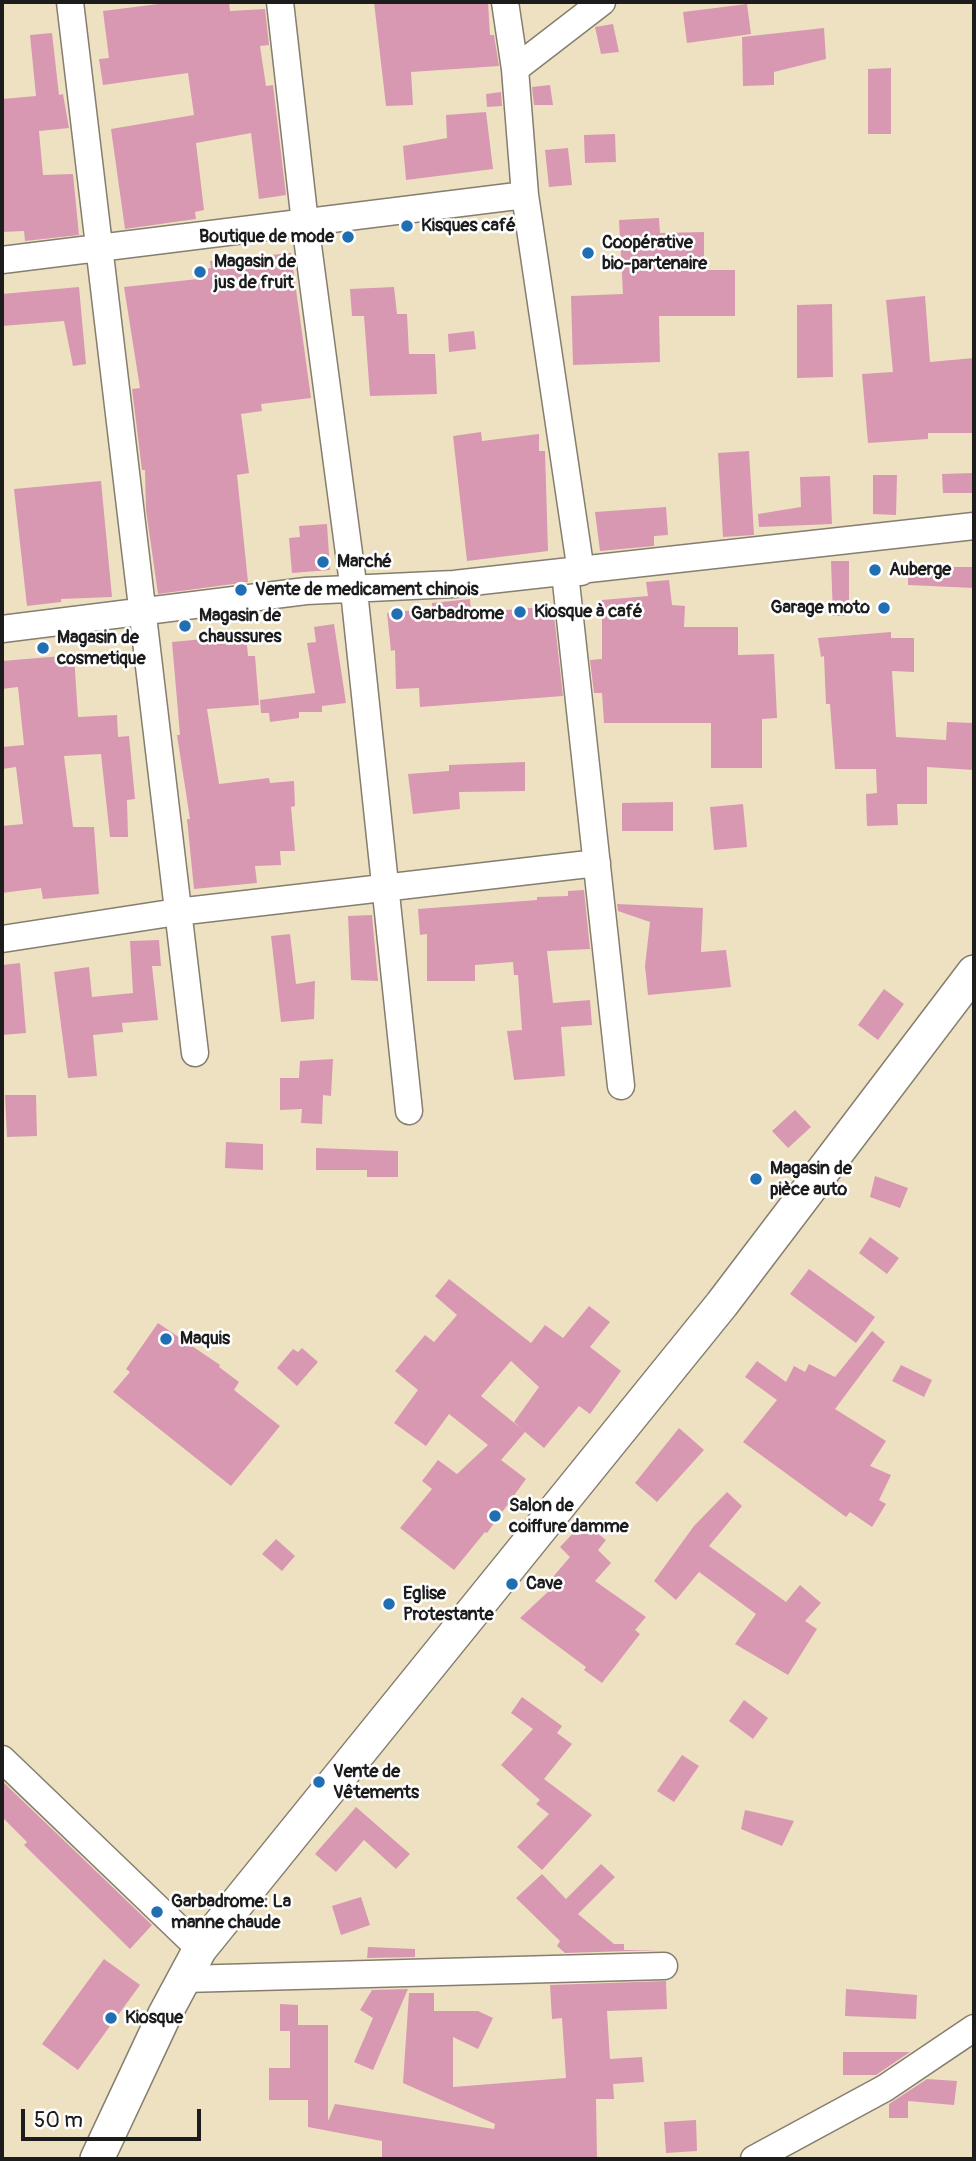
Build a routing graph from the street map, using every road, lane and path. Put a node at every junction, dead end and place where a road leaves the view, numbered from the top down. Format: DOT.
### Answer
graph roads {
  1 [pos="70,2"];
  2 [pos="280,2"];
  3 [pos="505,2"];
  4 [pos="602,2"];
  5 [pos="515,69"];
  6 [pos="525,195"];
  7 [pos="305,223"];
  8 [pos="100,250"];
  9 [pos="2,260"];
  10 [pos="974,526"];
  11 [pos="573,572"];
  12 [pos="354,591"];
  13 [pos="143,614"];
  14 [pos="2,629"];
  15 [pos="597,863"];
  16 [pos="385,886"];
  17 [pos="177,912"];
  18 [pos="2,939"];
  19 [pos="974,972"];
  20 [pos="195,1053"];
  21 [pos="621,1086"];
  22 [pos="409,1111"];
  23 [pos="2,1759"];
  24 [pos="200,1948"];
  25 [pos="664,1966"];
  26 [pos="184,1979"];
  27 [pos="974,2028"];
  28 [pos="97,2159"];
  29 [pos="754,2159"];
  1 -- 8 [label="street"];
  2 -- 7 [label="street"];
  3 -- 5 [label="street"];
  4 -- 5 [label="street"];
  5 -- 6 [label="street"];
  6 -- 7 [label="street"];
  6 -- 11 [label="street"];
  7 -- 8 [label="street"];
  7 -- 12 [label="street"];
  8 -- 9 [label="street"];
  8 -- 13 [label="street"];
  10 -- 11 [label="street"];
  11 -- 12 [label="street"];
  11 -- 15 [label="street"];
  12 -- 13 [label="street"];
  12 -- 16 [label="street"];
  13 -- 14 [label="street"];
  13 -- 17 [label="street"];
  15 -- 16 [label="street"];
  15 -- 21 [label="street"];
  16 -- 17 [label="street"];
  16 -- 22 [label="street"];
  17 -- 18 [label="street"];
  17 -- 20 [label="street"];
  19 -- 24 [label="street"];
  23 -- 24 [label="street"];
  24 -- 26 [label="street"];
  25 -- 26 [label="street"];
  26 -- 28 [label="street"];
  27 -- 29 [label="street"];
}
